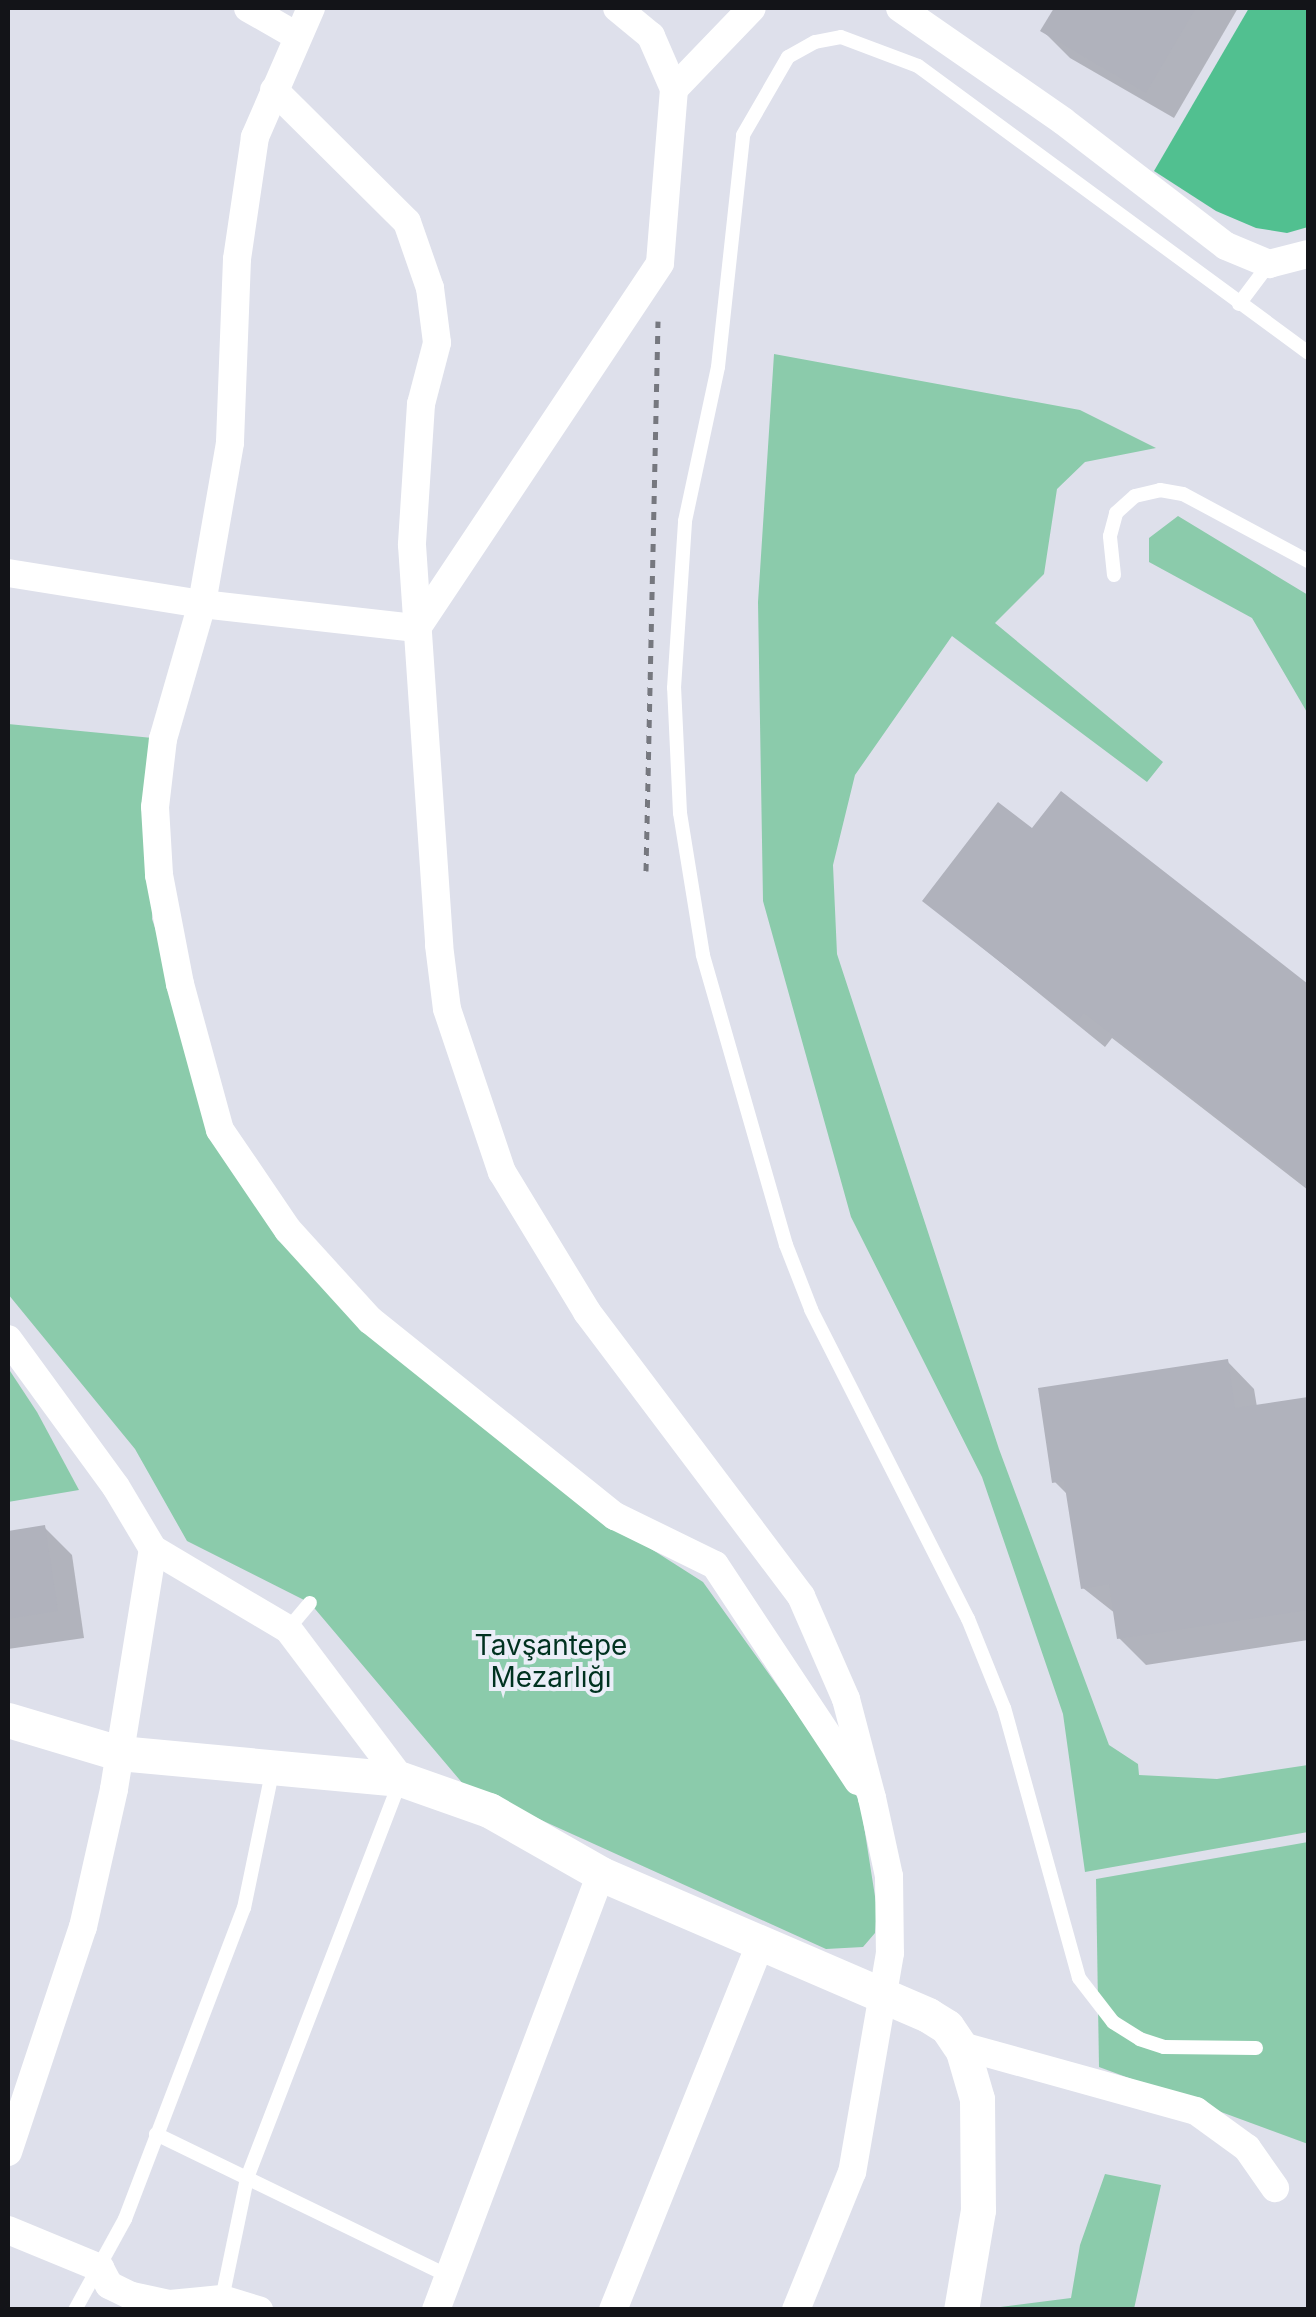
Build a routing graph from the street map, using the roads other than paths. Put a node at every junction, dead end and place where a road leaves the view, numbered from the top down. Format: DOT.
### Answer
graph roads {
  1 [pos="248,8"];
  2 [pos="311,8"];
  3 [pos="617,8"];
  4 [pos="752,8"];
  5 [pos="900,8"];
  6 [pos="295,34"];
  7 [pos="674,89"];
  8 [pos="274,90"];
  9 [pos="1308,254"];
  10 [pos="1269,264"];
  11 [pos="1239,304"];
  12 [pos="1308,353"];
  13 [pos="1308,562"];
  14 [pos="8,573"];
  15 [pos="1114,575"];
  16 [pos="202,604"];
  17 [pos="416,628"];
  18 [pos="8,1339"];
  19 [pos="153,1549"];
  20 [pos="310,1603"];
  21 [pos="288,1629"];
  22 [pos="8,1720"];
  23 [pos="119,1753"];
  24 [pos="273,1767"];
  25 [pos="402,1778"];
  26 [pos="872,1798"];
  27 [pos="601,1874"];
  28 [pos="760,1945"];
  29 [pos="882,1994"];
  30 [pos="958,2044"];
  31 [pos="1256,2048"];
  32 [pos="156,2134"];
  33 [pos="8,2152"];
  34 [pos="247,2178"];
  35 [pos="1275,2188"];
  36 [pos="8,2230"];
  37 [pos="100,2268"];
  38 [pos="451,2277"];
  39 [pos="222,2299"];
  40 [pos="75,2310"];
  41 [pos="258,2310"];
  42 [pos="436,2310"];
  43 [pos="613,2310"];
  44 [pos="796,2310"];
  45 [pos="961,2310"];
  1 -- 6 [label="street"];
  2 -- 6 [label="street"];
  3 -- 7 [label="street"];
  4 -- 7 [label="street"];
  5 -- 10 [label="street"];
  6 -- 8 [label="street"];
  7 -- 17 [label="street"];
  8 -- 16 [label="street"];
  8 -- 17 [label="street"];
  9 -- 10 [label="street"];
  10 -- 11 [label="lane"];
  11 -- 12 [label="lane"];
  11 -- 31 [label="lane"];
  13 -- 15 [label="lane"];
  14 -- 16 [label="street"];
  16 -- 17 [label="street"];
  16 -- 26 [label="street"];
  17 -- 26 [label="street"];
  18 -- 19 [label="street"];
  19 -- 21 [label="street"];
  19 -- 23 [label="street"];
  20 -- 21 [label="lane"];
  21 -- 25 [label="street"];
  22 -- 23 [label="street"];
  23 -- 24 [label="street"];
  23 -- 33 [label="street"];
  24 -- 25 [label="street"];
  24 -- 32 [label="lane"];
  25 -- 27 [label="street"];
  25 -- 34 [label="lane"];
  26 -- 29 [label="street"];
  27 -- 28 [label="street"];
  27 -- 38 [label="street"];
  28 -- 29 [label="street"];
  28 -- 43 [label="street"];
  29 -- 30 [label="street"];
  29 -- 44 [label="street"];
  30 -- 35 [label="street"];
  30 -- 45 [label="street"];
  32 -- 34 [label="lane"];
  32 -- 37 [label="lane"];
  34 -- 38 [label="lane"];
  34 -- 39 [label="lane"];
  36 -- 37 [label="street"];
  37 -- 39 [label="street"];
  37 -- 40 [label="lane"];
  38 -- 42 [label="street"];
  39 -- 41 [label="street"];
}
